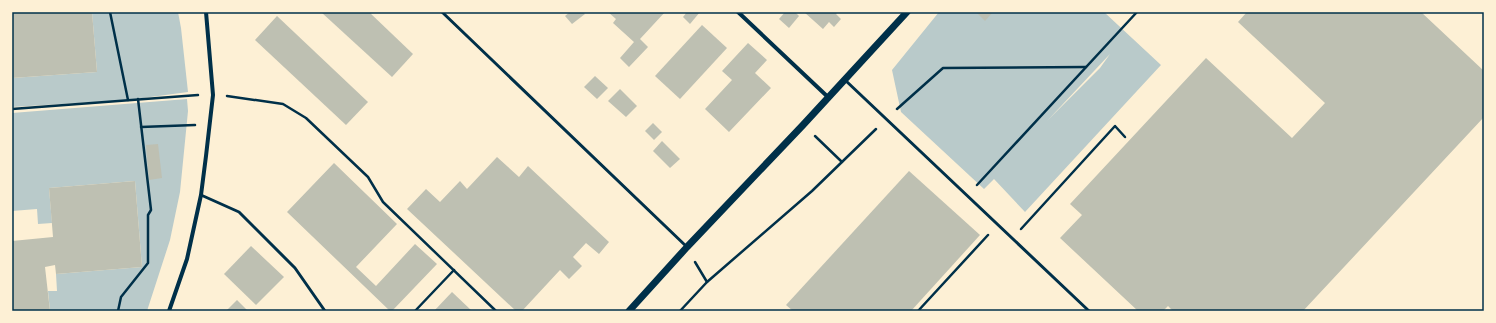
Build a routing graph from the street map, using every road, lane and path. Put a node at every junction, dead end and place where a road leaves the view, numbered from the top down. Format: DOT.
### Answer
graph roads {
  1 [pos="110,12"];
  2 [pos="206,12"];
  3 [pos="442,12"];
  4 [pos="738,12"];
  5 [pos="906,12"];
  6 [pos="1137,12"];
  7 [pos="1086,67"];
  8 [pos="845,80"];
  9 [pos="213,95"];
  10 [pos="829,98"];
  11 [pos="138,99"];
  12 [pos="128,100"];
  13 [pos="12,109"];
  14 [pos="886,119"];
  15 [pos="210,125"];
  16 [pos="804,125"];
  17 [pos="141,128"];
  18 [pos="1125,137"];
  19 [pos="842,162"];
  20 [pos="201,195"];
  21 [pos="967,196"];
  22 [pos="998,224"];
  23 [pos="1012,238"];
  24 [pos="687,247"];
  25 [pos="454,270"];
  26 [pos="707,282"];
  27 [pos="118,311"];
  28 [pos="169,311"];
  29 [pos="325,311"];
  30 [pos="415,311"];
  31 [pos="496,311"];
  32 [pos="629,311"];
  33 [pos="680,311"];
  34 [pos="918,311"];
  35 [pos="1089,311"];
  1 -- 12 [label="path"];
  2 -- 9 [label="street"];
  3 -- 24 [label="lane"];
  4 -- 10 [label="street"];
  5 -- 8 [label="street"];
  6 -- 7 [label="path"];
  7 -- 14 [label="path"];
  7 -- 21 [label="path"];
  8 -- 10 [label="street"];
  8 -- 14 [label="lane"];
  9 -- 11 [label="path"];
  9 -- 15 [label="street"];
  9 -- 25 [label="path"];
  10 -- 16 [label="street"];
  11 -- 12 [label="path"];
  11 -- 17 [label="path"];
  12 -- 13 [label="path"];
  14 -- 19 [label="path"];
  14 -- 21 [label="lane"];
  15 -- 17 [label="path"];
  15 -- 20 [label="street"];
  16 -- 19 [label="path"];
  16 -- 24 [label="street"];
  17 -- 27 [label="path"];
  18 -- 23 [label="path"];
  19 -- 26 [label="path"];
  20 -- 28 [label="street"];
  20 -- 29 [label="lane"];
  21 -- 22 [label="lane"];
  22 -- 23 [label="lane"];
  22 -- 34 [label="path"];
  23 -- 35 [label="lane"];
  24 -- 26 [label="path"];
  24 -- 32 [label="street"];
  25 -- 30 [label="path"];
  25 -- 31 [label="path"];
  26 -- 33 [label="path"];
}
